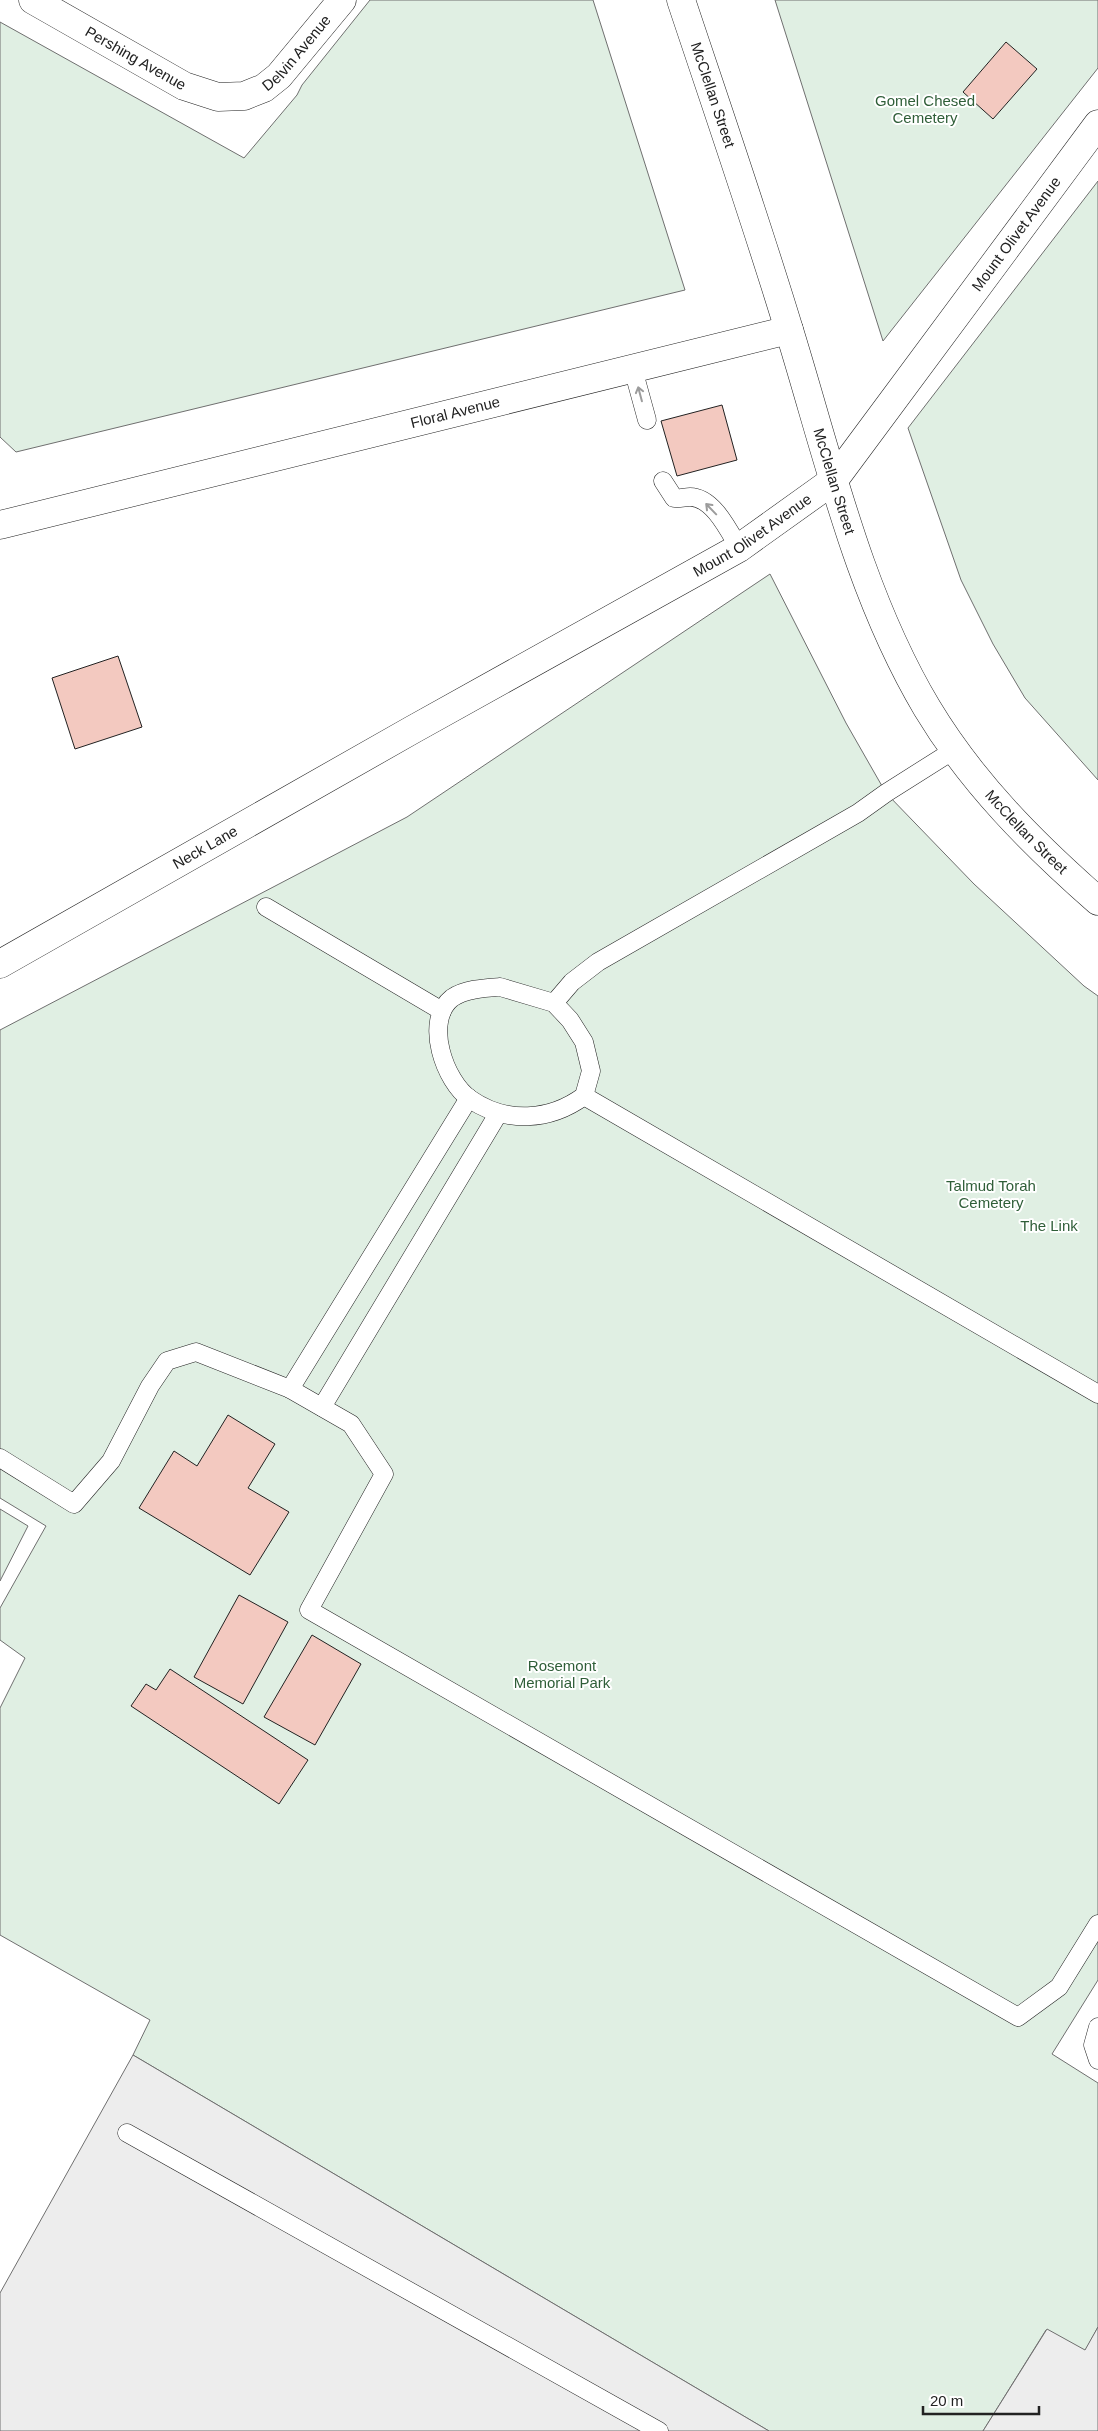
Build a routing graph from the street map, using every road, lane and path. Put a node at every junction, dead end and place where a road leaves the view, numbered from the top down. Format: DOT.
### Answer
graph roads {
  1 [pos="33,0"];
  2 [pos="342,0"];
  3 [pos="682,0"];
  4 [pos="244,96"];
  5 [pos="1098,124"];
  6 [pos="789,330"];
  7 [pos="633,369"];
  8 [pos="647,420"];
  9 [pos="834,480"];
  10 [pos="663,481"];
  11 [pos="0,525"];
  12 [pos="739,548"];
  13 [pos="412,730"];
  14 [pos="954,750"];
  15 [pos="1098,901"];
  16 [pos="266,907"];
  17 [pos="0,964"];
  18 [pos="554,1003"];
  19 [pos="442,1012"];
  20 [pos="584,1096"];
  21 [pos="469,1098"];
  22 [pos="498,1114"];
  23 [pos="290,1389"];
  24 [pos="1098,1394"];
  25 [pos="322,1407"];
  26 [pos="0,1458"];
  27 [pos="1098,1924"];
  28 [pos="1098,2027"];
  29 [pos="1098,2060"];
  30 [pos="127,2133"];
  31 [pos="659,2431"];
  1 -- 4 [label="street, Pershing Avenue"];
  2 -- 4 [label="street, Delvin Avenue"];
  3 -- 6 [label="street, McClellan Street"];
  5 -- 9 [label="street, Mount Olivet Avenue"];
  6 -- 7 [label="street, Floral Avenue"];
  6 -- 9 [label="street, McClellan Street"];
  8 -- 7 [label="lane, one-way"];
  7 -- 11 [label="street, Floral Avenue"];
  9 -- 12 [label="street, Mount Olivet Avenue"];
  9 -- 14 [label="street, McClellan Street"];
  12 -- 10 [label="lane, one-way"];
  12 -- 13 [label="street, Mount Olivet Avenue"];
  13 -- 17 [label="street, Neck Lane"];
  14 -- 15 [label="street, McClellan Street"];
  14 -- 18 [label="lane"];
  16 -- 19 [label="lane"];
  18 -- 19 [label="lane"];
  18 -- 20 [label="lane"];
  19 -- 21 [label="lane"];
  20 -- 22 [label="lane"];
  20 -- 24 [label="lane"];
  21 -- 22 [label="lane"];
  21 -- 23 [label="lane"];
  22 -- 25 [label="lane"];
  23 -- 25 [label="lane"];
  23 -- 26 [label="lane"];
  25 -- 27 [label="lane"];
  28 -- 29 [label="lane"];
  30 -- 31 [label="lane"];
}
